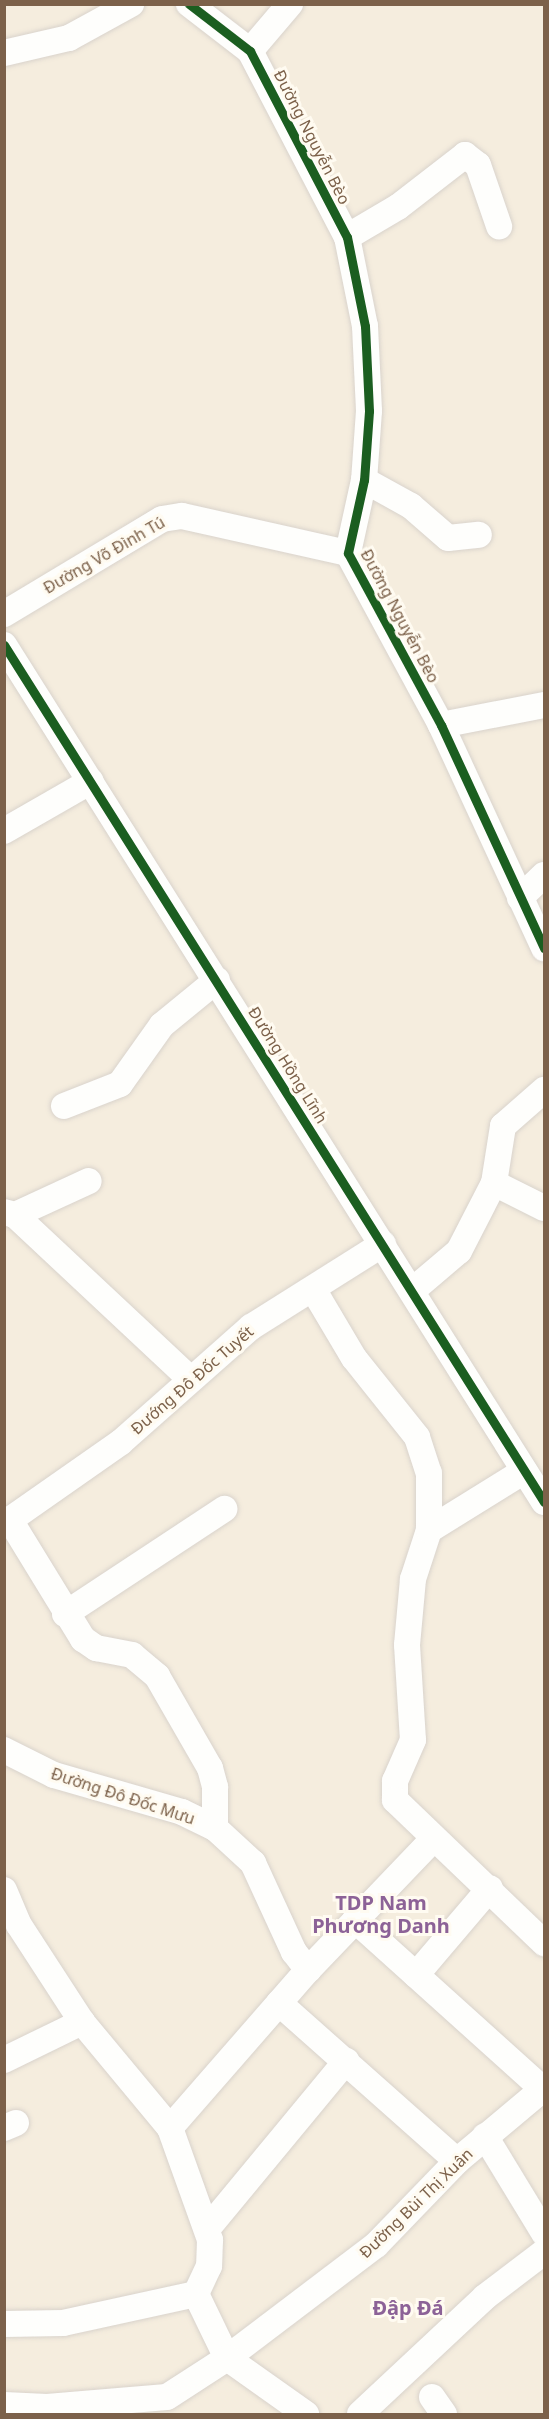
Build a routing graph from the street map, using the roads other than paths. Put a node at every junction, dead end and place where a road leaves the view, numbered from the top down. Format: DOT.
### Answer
graph roads {
  1 [pos="131,4"];
  2 [pos="189,4"];
  3 [pos="290,4"];
  4 [pos="250,51"];
  5 [pos="4,52"];
  6 [pos="499,226"];
  7 [pos="347,237"];
  8 [pos="364,480"];
  9 [pos="479,535"];
  10 [pos="348,553"];
  11 [pos="4,614"];
  12 [pos="4,645"];
  13 [pos="544,705"];
  14 [pos="441,725"];
  15 [pos="91,781"];
  16 [pos="4,831"];
  17 [pos="544,875"];
  18 [pos="520,898"];
  19 [pos="544,948"];
  20 [pos="217,980"];
  21 [pos="544,1090"];
  22 [pos="64,1106"];
  23 [pos="89,1181"];
  24 [pos="494,1183"];
  25 [pos="544,1208"];
  26 [pos="10,1214"];
  27 [pos="383,1244"];
  28 [pos="313,1289"];
  29 [pos="413,1290"];
  30 [pos="190,1379"];
  31 [pos="537,1482"];
  32 [pos="224,1509"];
  33 [pos="7,1522"];
  34 [pos="429,1530"];
  35 [pos="65,1614"];
  36 [pos="4,1750"];
  37 [pos="214,1828"];
  38 [pos="434,1838"];
  39 [pos="490,1888"];
  40 [pos="7,1906"];
  41 [pos="355,1920"];
  42 [pos="544,1943"];
  43 [pos="308,1970"];
  44 [pos="416,1975"];
  45 [pos="279,2003"];
  46 [pos="82,2022"];
  47 [pos="4,2060"];
  48 [pos="346,2061"];
  49 [pos="544,2088"];
  50 [pos="170,2128"];
  51 [pos="485,2136"];
  52 [pos="457,2161"];
  53 [pos="208,2228"];
  54 [pos="544,2233"];
  55 [pos="544,2252"];
  56 [pos="196,2294"];
  57 [pos="4,2324"];
  58 [pos="227,2358"];
  59 [pos="167,2397"];
  60 [pos="4,2405"];
  61 [pos="140,2415"];
  62 [pos="306,2415"];
  63 [pos="360,2415"];
  1 -- 5 [label="street"];
  2 -- 4 [label="street, Đường Nguyễn Bèo"];
  3 -- 4 [label="street"];
  4 -- 7 [label="street, Đường Nguyễn Bèo"];
  6 -- 7 [label="street"];
  7 -- 8 [label="street, Đường Nguyễn Bèo"];
  8 -- 9 [label="street"];
  8 -- 10 [label="street, Đường Nguyễn Bèo"];
  10 -- 11 [label="street, Đường Võ Đình Tú"];
  10 -- 14 [label="street, Đường Nguyễn Bèo"];
  12 -- 15 [label="street, Đường Hồng Lĩnh"];
  13 -- 14 [label="street"];
  14 -- 18 [label="street, Đường Nguyễn Bèo"];
  15 -- 16 [label="street"];
  15 -- 20 [label="street, Đường Hồng Lĩnh"];
  17 -- 18 [label="street"];
  18 -- 19 [label="street, Đường Nguyễn Bèo"];
  20 -- 22 [label="street"];
  20 -- 27 [label="street, Đường Hồng Lĩnh"];
  21 -- 24 [label="street"];
  23 -- 26 [label="street"];
  24 -- 25 [label="street"];
  24 -- 29 [label="street"];
  26 -- 30 [label="street"];
  27 -- 28 [label="street, Đướng Đô Đốc Tuyết"];
  27 -- 29 [label="street, Đường Hồng Lĩnh"];
  28 -- 30 [label="street, Đướng Đô Đốc Tuyết"];
  28 -- 34 [label="street"];
  29 -- 31 [label="street, Đường Hồng Lĩnh"];
  30 -- 33 [label="street, Đướng Đô Đốc Tuyết"];
  31 -- 34 [label="street"];
  32 -- 35 [label="street"];
  33 -- 35 [label="street"];
  34 -- 38 [label="street"];
  35 -- 37 [label="street"];
  36 -- 37 [label="street, Đường Đô Đốc Mưu"];
  37 -- 43 [label="street, Đường Đô Đốc Mưu"];
  38 -- 39 [label="street"];
  38 -- 41 [label="street"];
  39 -- 42 [label="street"];
  39 -- 44 [label="street"];
  40 -- 46 [label="street"];
  41 -- 43 [label="street"];
  41 -- 44 [label="street"];
  43 -- 45 [label="street"];
  44 -- 49 [label="street"];
  45 -- 48 [label="street"];
  45 -- 50 [label="street"];
  46 -- 47 [label="street"];
  46 -- 50 [label="street"];
  48 -- 52 [label="street"];
  48 -- 53 [label="street"];
  49 -- 51 [label="street, Đường Bùi Thị Xuân"];
  50 -- 53 [label="street"];
  51 -- 52 [label="street, Đường Bùi Thị Xuân"];
  51 -- 54 [label="street"];
  52 -- 58 [label="street, Đường Bùi Thị Xuân"];
  53 -- 56 [label="street"];
  55 -- 63 [label="street"];
  56 -- 57 [label="street"];
  56 -- 58 [label="street"];
  58 -- 59 [label="street, Đường Bùi Thị Xuân"];
  58 -- 62 [label="street"];
  59 -- 60 [label="street"];
  59 -- 61 [label="street, Đường Bùi Thị Xuân"];
}
